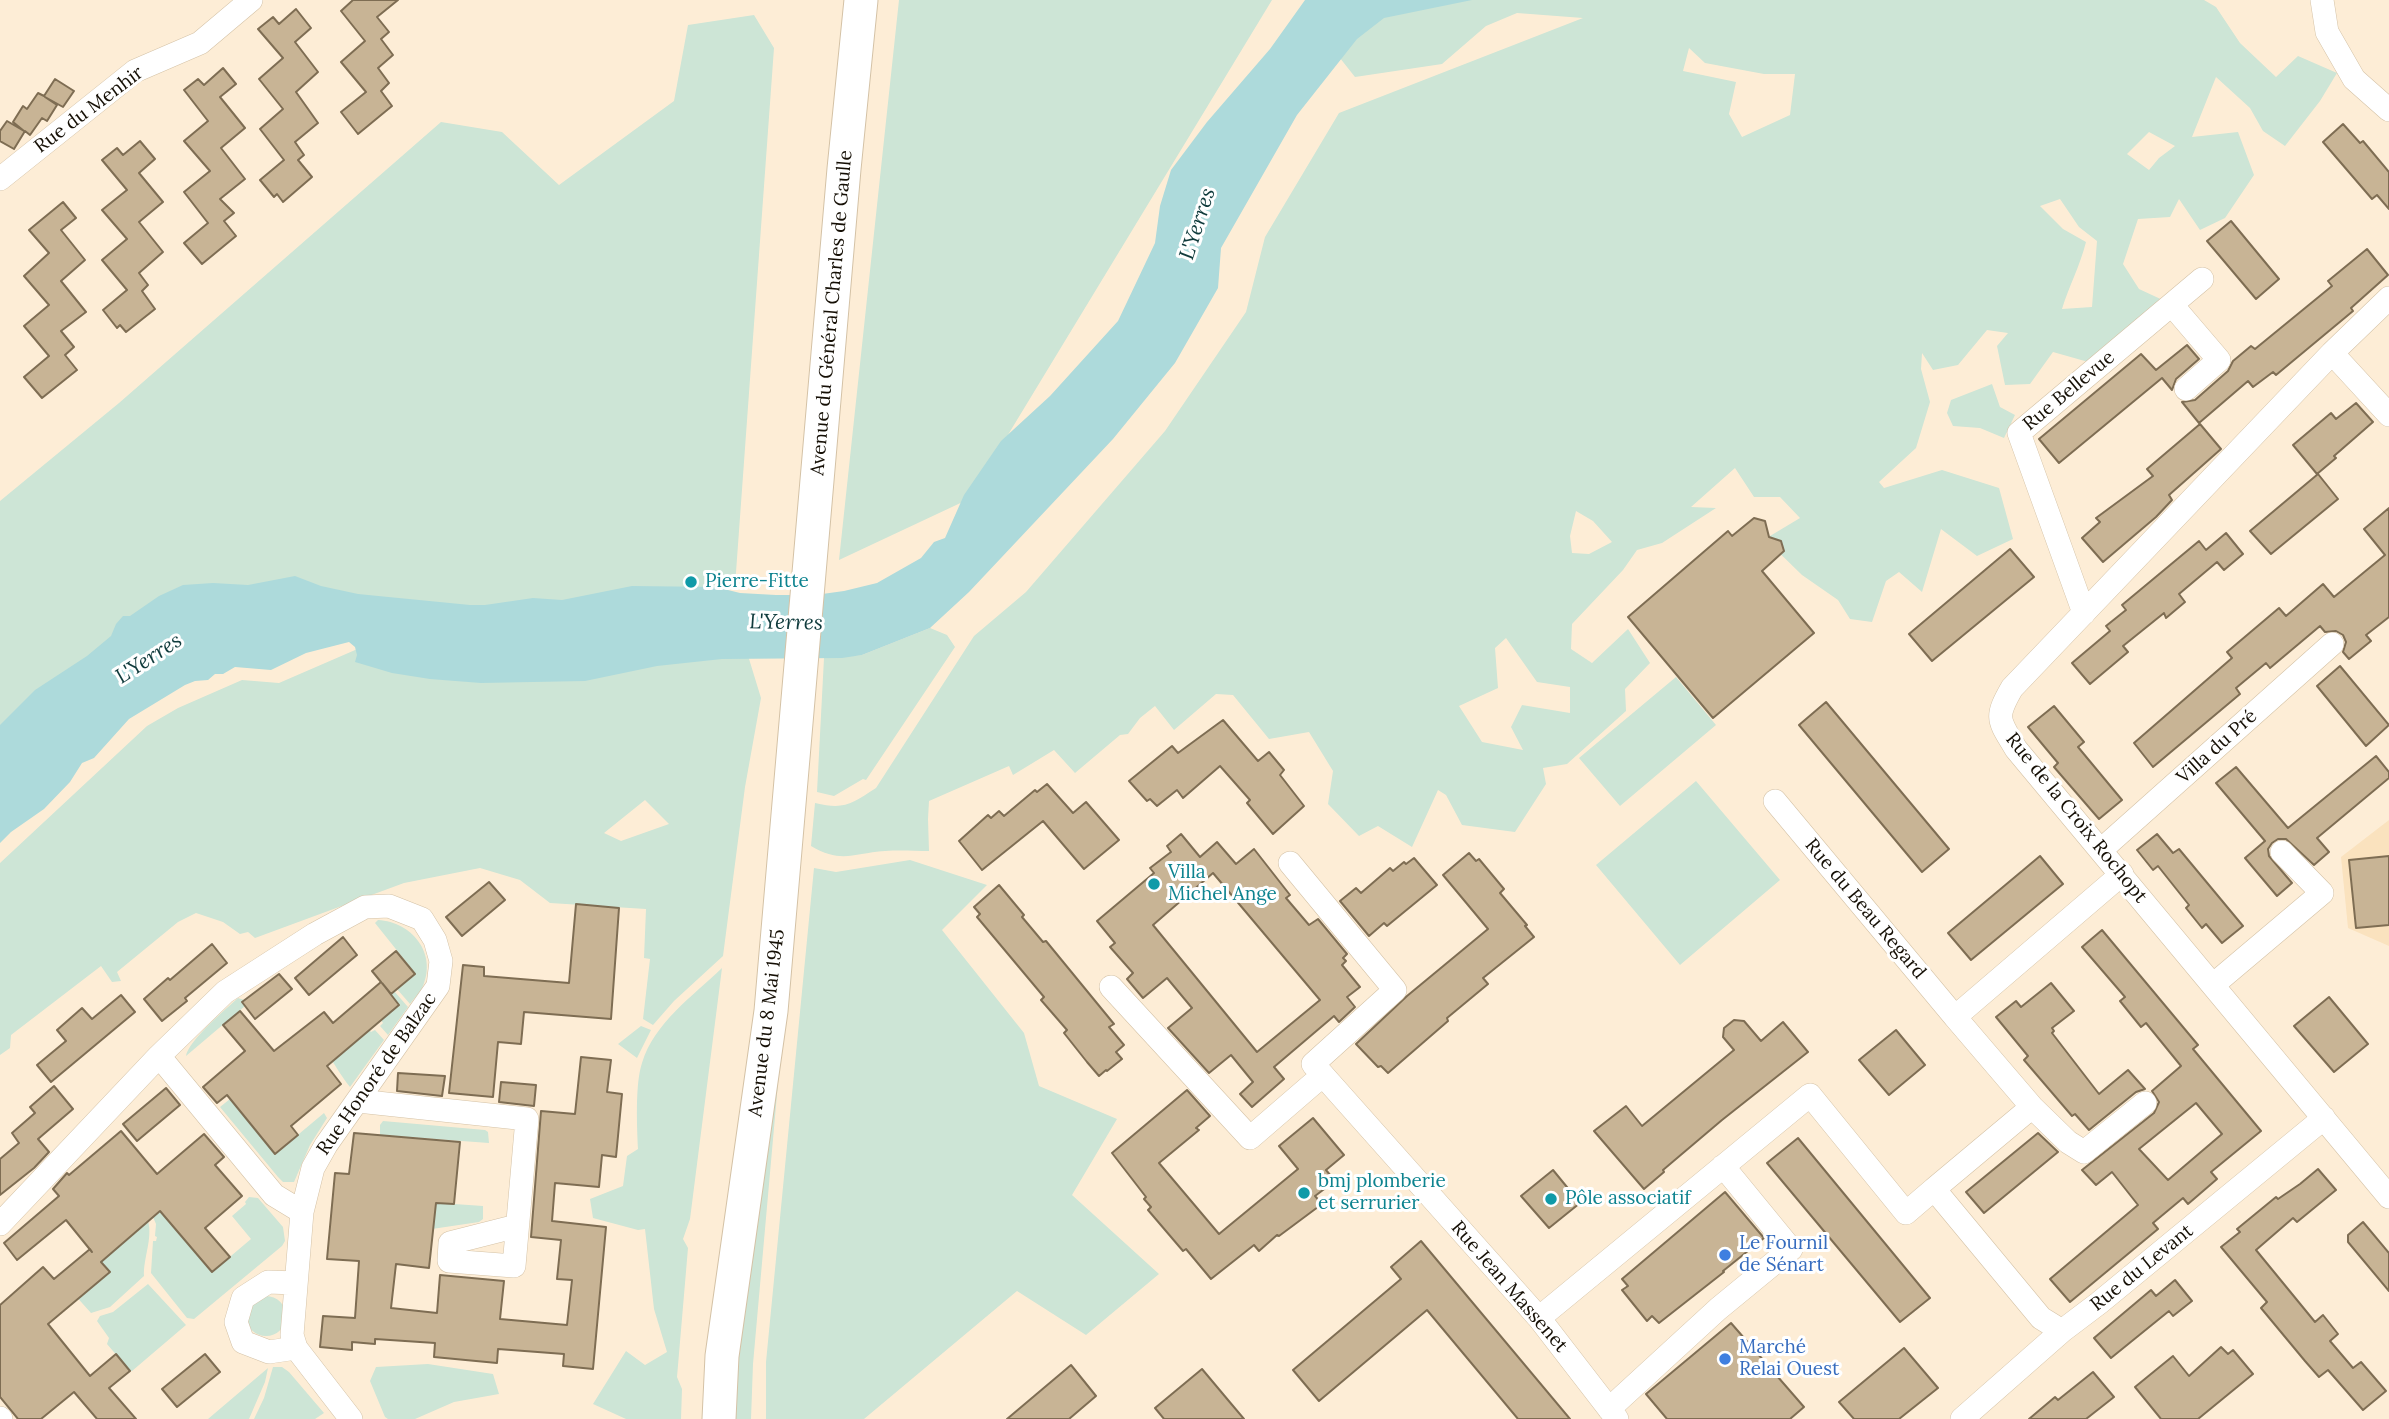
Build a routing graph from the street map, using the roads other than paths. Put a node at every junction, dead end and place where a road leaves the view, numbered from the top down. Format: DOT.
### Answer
graph roads {
  1 [pos="251,0"];
  2 [pos="861,0"];
  3 [pos="2322,0"];
  4 [pos="2389,110"];
  5 [pos="0,179"];
  6 [pos="2202,279"];
  7 [pos="2389,299"];
  8 [pos="2172,305"];
  9 [pos="2332,353"];
  10 [pos="2186,388"];
  11 [pos="2389,415"];
  12 [pos="2084,613"];
  13 [pos="804,626"];
  14 [pos="2332,644"];
  15 [pos="1775,801"];
  16 [pos="2101,850"];
  17 [pos="2282,852"];
  18 [pos="1290,863"];
  19 [pos="2122,874"];
  20 [pos="2213,985"];
  21 [pos="1111,987"];
  22 [pos="1955,1017"];
  23 [pos="159,1056"];
  24 [pos="1318,1070"];
  25 [pos="358,1101"];
  26 [pos="2145,1103"];
  27 [pos="2032,1107"];
  28 [pos="2324,1118"];
  29 [pos="1723,1166"];
  30 [pos="1934,1189"];
  31 [pos="2389,1197"];
  32 [pos="302,1212"];
  33 [pos="0,1224"];
  34 [pos="517,1226"];
  35 [pos="296,1283"];
  36 [pos="1539,1318"];
  37 [pos="2062,1331"];
  38 [pos="296,1349"];
  39 [pos="1613,1414"];
  40 [pos="351,1419"];
  41 [pos="719,1419"];
  42 [pos="1962,1419"];
  1 -- 5 [label="street, Rue du Menhir"];
  2 -- 13 [label="main road, Avenue du Général Charles de Gaulle"];
  3 -- 4 [label="street"];
  6 -- 8 [label="street, Rue Bellevue"];
  7 -- 9 [label="street, Rue de la Croix Rochopt"];
  8 -- 10 [label="street"];
  8 -- 12 [label="street, Rue Bellevue"];
  9 -- 11 [label="street"];
  9 -- 12 [label="street, Rue de la Croix Rochopt"];
  12 -- 16 [label="street, Rue de la Croix Rochopt"];
  13 -- 41 [label="main road, Avenue du 8 Mai 1945"];
  14 -- 16 [label="street, Villa du Pré"];
  15 -- 22 [label="street, Rue du Beau Regard"];
  16 -- 19 [label="street, Rue de la Croix Rochopt"];
  17 -- 20 [label="street"];
  18 -- 24 [label="street"];
  19 -- 20 [label="street, Rue de la Croix Rochopt"];
  19 -- 22 [label="street"];
  20 -- 28 [label="street, Rue de la Croix Rochopt"];
  21 -- 24 [label="street"];
  22 -- 27 [label="street, Rue du Beau Regard"];
  23 -- 25 [label="street, Rue Honoré de Balzac"];
  23 -- 32 [label="street"];
  23 -- 33 [label="street, Rue Honoré de Balzac"];
  24 -- 36 [label="street, Rue Jean Massenet"];
  25 -- 32 [label="street, Rue Honoré de Balzac"];
  25 -- 34 [label="street"];
  26 -- 27 [label="street, Rue du Beau Regard"];
  27 -- 30 [label="street"];
  28 -- 31 [label="street, Rue de la Croix Rochopt"];
  28 -- 37 [label="street, Rue du Levant"];
  29 -- 30 [label="street"];
  29 -- 36 [label="street"];
  29 -- 39 [label="street"];
  30 -- 37 [label="street"];
  32 -- 35 [label="street, Rue Honoré de Balzac"];
  35 -- 38 [label="street, Rue Honoré de Balzac"];
  35 -- 38 [label="street"];
  36 -- 39 [label="street, Rue Jean Massenet"];
  37 -- 42 [label="street, Rue du Levant"];
  38 -- 40 [label="street"];
}
